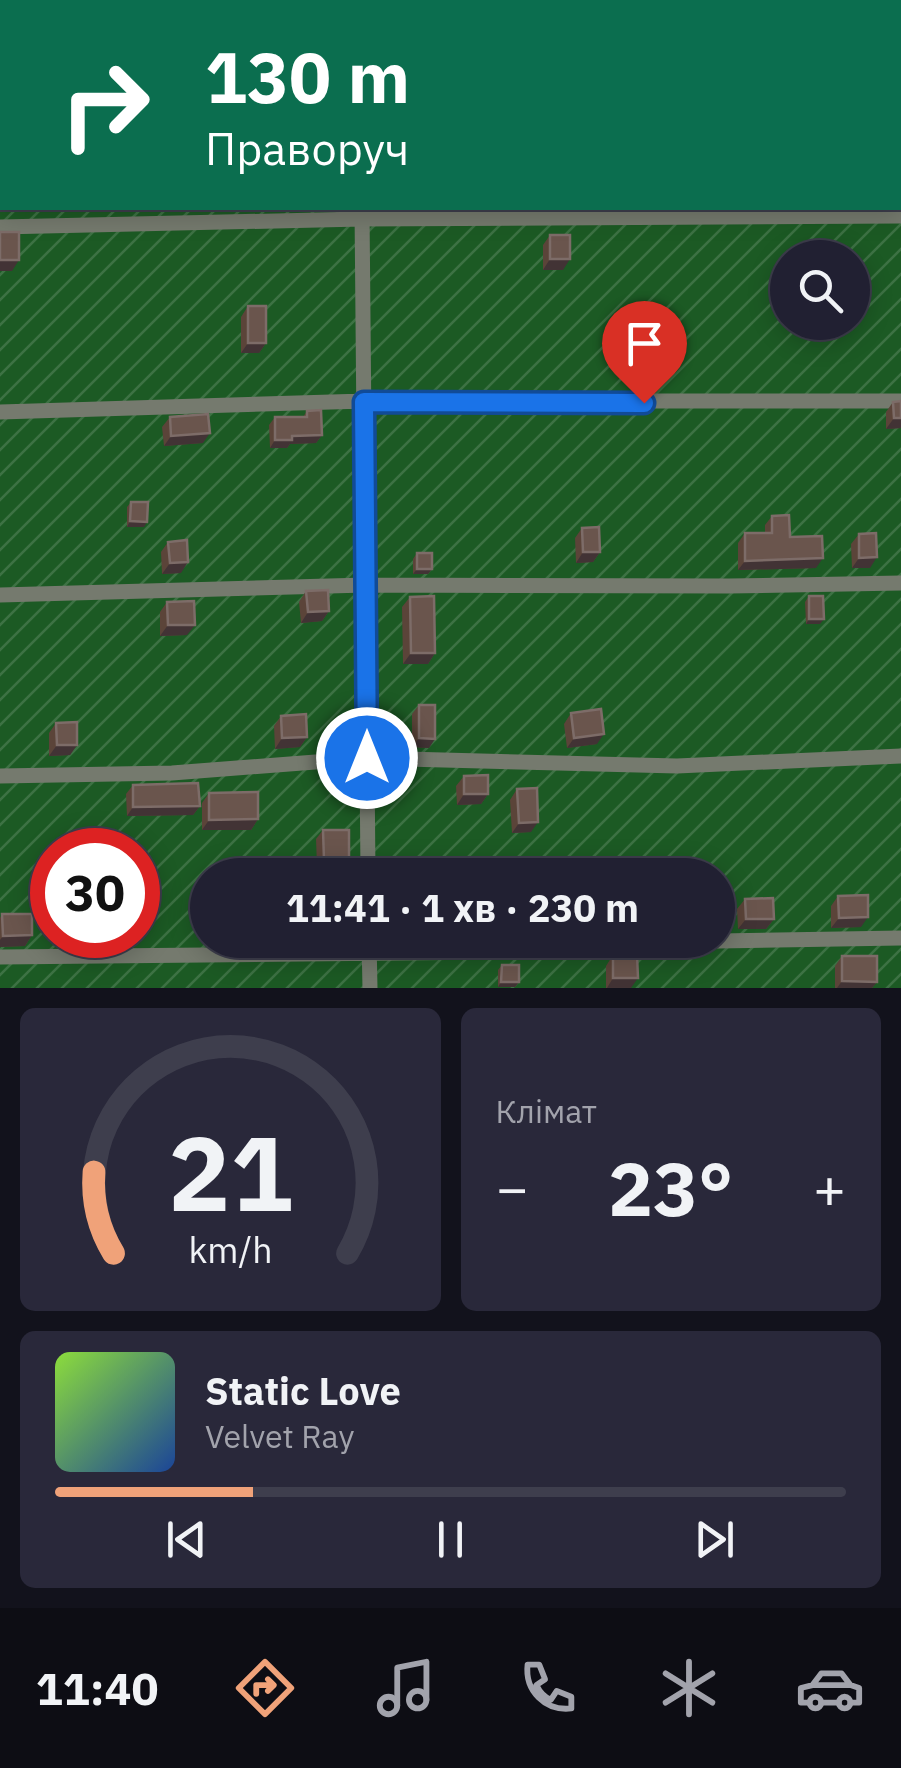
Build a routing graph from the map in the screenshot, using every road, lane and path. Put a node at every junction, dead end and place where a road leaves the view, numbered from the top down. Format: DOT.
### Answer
graph roads {
  1 [pos="362,213"];
  2 [pos="901,216"];
  3 [pos="0,227"];
  4 [pos="901,401"];
  5 [pos="364,402"];
  6 [pos="0,412"];
  7 [pos="901,583"];
  8 [pos="366,584"];
  9 [pos="0,595"];
  10 [pos="901,756"];
  11 [pos="367,758"];
  12 [pos="0,776"];
  13 [pos="368,858"];
  14 [pos="901,938"];
  15 [pos="735,941"];
  16 [pos="190,952"];
  17 [pos="0,958"];
  18 [pos="369,958"];
  19 [pos="370,988"];
  1 -- 2 [label="street"];
  1 -- 3 [label="street"];
  1 -- 5 [label="street"];
  4 -- 5 [label="street"];
  5 -- 6 [label="street"];
  5 -- 8 [label="street"];
  7 -- 8 [label="street"];
  8 -- 9 [label="street"];
  8 -- 11 [label="street"];
  10 -- 11 [label="street"];
  11 -- 12 [label="street"];
  11 -- 13 [label="street"];
  14 -- 15 [label="street"];
  16 -- 17 [label="street"];
  18 -- 19 [label="street"];
}
